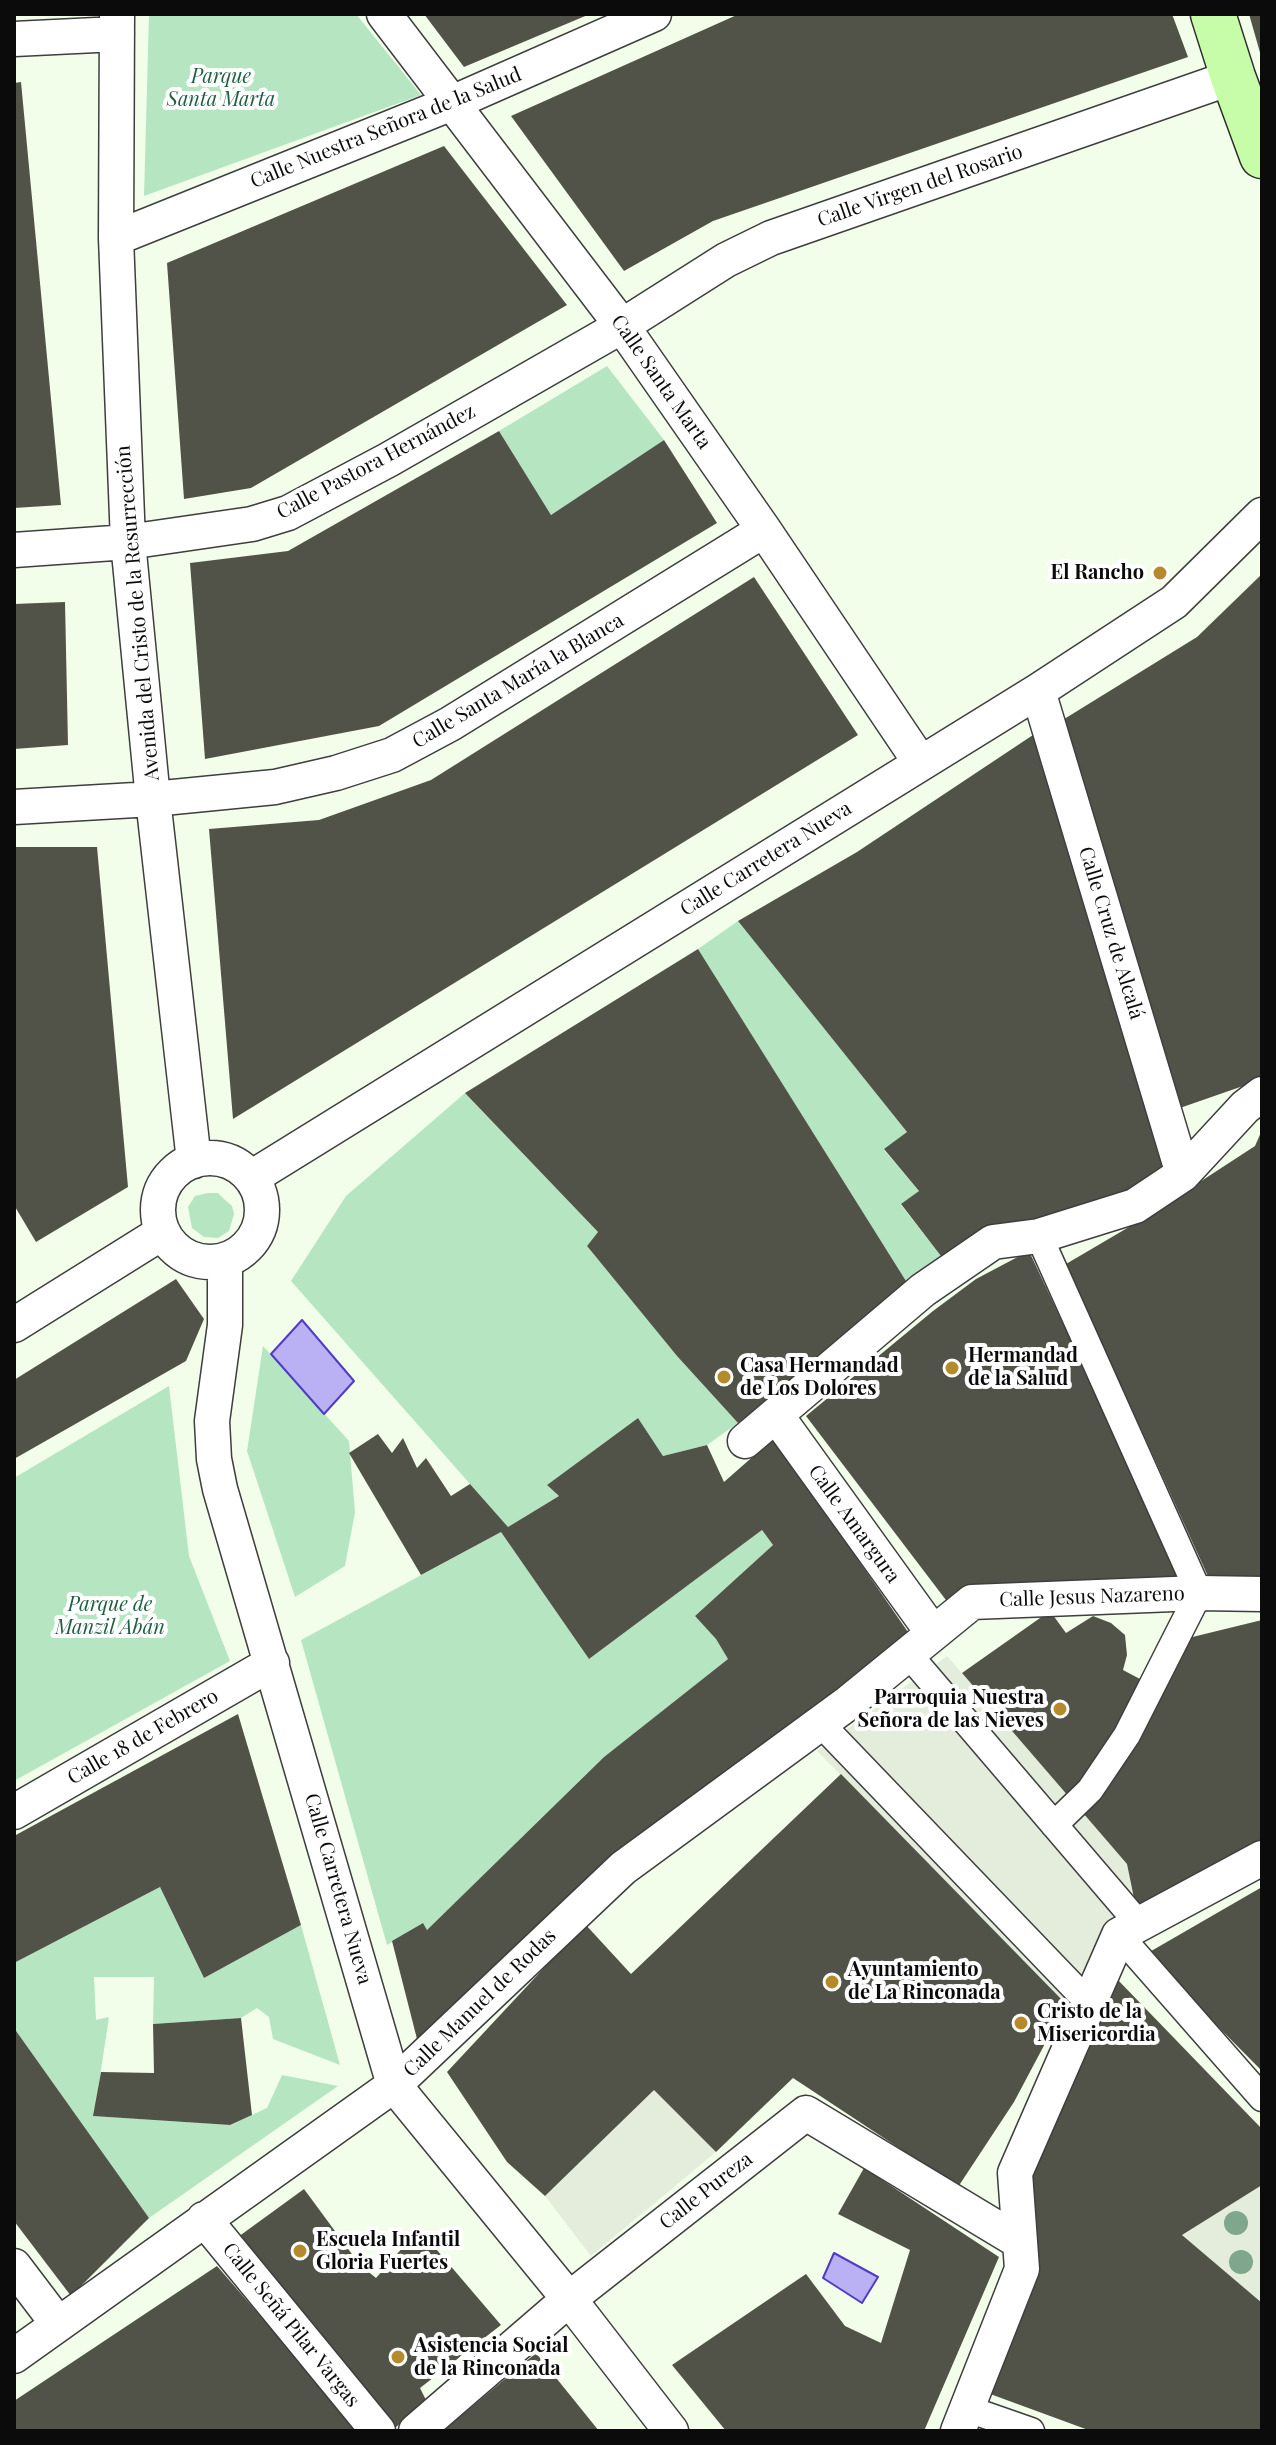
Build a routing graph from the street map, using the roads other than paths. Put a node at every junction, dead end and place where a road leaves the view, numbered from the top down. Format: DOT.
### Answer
graph roads {
  1 [pos="384,14"];
  2 [pos="654,14"];
  3 [pos="1213,14"];
  4 [pos="117,24"];
  5 [pos="14,39"];
  6 [pos="1233,77"];
  7 [pos="452,103"];
  8 [pos="1262,156"];
  9 [pos="116,238"];
  10 [pos="622,326"];
  11 [pos="1262,515"];
  12 [pos="764,530"];
  13 [pos="128,542"];
  14 [pos="14,550"];
  15 [pos="1038,691"];
  16 [pos="920,762"];
  17 [pos="153,799"];
  18 [pos="14,807"];
  19 [pos="1262,1094"];
  20 [pos="194,1161"];
  21 [pos="1183,1174"];
  22 [pos="251,1178"];
  23 [pos="163,1232"];
  24 [pos="1039,1236"];
  25 [pos="225,1260"];
  26 [pos="14,1325"];
  27 [pos="776,1415"];
  28 [pos="745,1441"];
  29 [pos="1199,1593"];
  30 [pos="1262,1594"];
  31 [pos="921,1644"];
  32 [pos="272,1663"];
  33 [pos="820,1723"];
  34 [pos="14,1812"];
  35 [pos="1054,1825"];
  36 [pos="1262,1858"];
  37 [pos="1129,1929"];
  38 [pos="1089,2003"];
  39 [pos="394,2085"];
  40 [pos="1262,2098"];
  41 [pos="204,2219"];
  42 [pos="1020,2242"];
  43 [pos="14,2266"];
  44 [pos="569,2299"];
  45 [pos="58,2324"];
  46 [pos="14,2356"];
  47 [pos="963,2420"];
  48 [pos="378,2431"];
  49 [pos="416,2431"];
  50 [pos="671,2431"];
  51 [pos="1031,2431"];
  1 -- 7 [label="street, Calle Santa Marta"];
  2 -- 7 [label="street, Calle Nuestra Señora de la Salud"];
  3 -- 6 [label="main road"];
  4 -- 5 [label="street"];
  4 -- 9 [label="street, Avenida del Cristo de la Resurrección"];
  6 -- 8 [label="main road"];
  6 -- 10 [label="street, Calle Virgen del Rosario"];
  7 -- 9 [label="street, Calle Nuestra Señora de la Salud"];
  7 -- 10 [label="street, Calle Santa Marta"];
  9 -- 13 [label="street, Avenida del Cristo de la Resurrección"];
  10 -- 12 [label="street, Calle Santa Marta"];
  10 -- 13 [label="street, Calle Pastora Hernández"];
  11 -- 15 [label="street, Calle Carretera Nueva"];
  12 -- 16 [label="street, Calle Santa Marta"];
  12 -- 17 [label="street, Calle Santa María la Blanca"];
  13 -- 14 [label="street, Calle Pastora Hernández"];
  13 -- 17 [label="street, Avenida del Cristo de la Resurrección"];
  15 -- 16 [label="street, Calle Carretera Nueva"];
  15 -- 21 [label="street, Calle Cruz de Alcalá"];
  16 -- 22 [label="street, Calle Carretera Nueva"];
  17 -- 18 [label="street, Calle Santa María la Blanca"];
  17 -- 20 [label="street, Avenida del Cristo de la Resurrección"];
  19 -- 21 [label="street"];
  20 -- 22 [label="street"];
  20 -- 23 [label="street"];
  21 -- 24 [label="street"];
  22 -- 25 [label="street"];
  23 -- 25 [label="street"];
  23 -- 26 [label="street"];
  24 -- 27 [label="street"];
  24 -- 29 [label="street"];
  25 -- 32 [label="street, Calle Carretera Nueva"];
  27 -- 28 [label="street"];
  27 -- 31 [label="street, Calle Amargura"];
  29 -- 30 [label="street, Calle Jesus Nazareno"];
  29 -- 31 [label="street, Calle Jesus Nazareno"];
  29 -- 35 [label="street"];
  31 -- 33 [label="street, Calle Manuel de Rodas"];
  31 -- 35 [label="street"];
  32 -- 34 [label="street, Calle 18 de Febrero"];
  32 -- 39 [label="street, Calle Carretera Nueva"];
  33 -- 38 [label="street"];
  33 -- 39 [label="street, Calle Manuel de Rodas"];
  35 -- 37 [label="street"];
  36 -- 37 [label="street"];
  37 -- 38 [label="street"];
  37 -- 40 [label="street"];
  38 -- 42 [label="street"];
  39 -- 41 [label="street, Calle Manuel de Rodas"];
  39 -- 44 [label="street, Calle Carretera Nueva"];
  41 -- 45 [label="street, Calle Manuel de Rodas"];
  41 -- 48 [label="street, Calle Señá Pilar Vargas"];
  42 -- 44 [label="street, Calle Pureza"];
  42 -- 47 [label="street"];
  43 -- 45 [label="street"];
  44 -- 49 [label="street, Calle Pureza"];
  44 -- 50 [label="street, Calle Carretera Nueva"];
  45 -- 46 [label="street, Calle Manuel de Rodas"];
  47 -- 51 [label="street"];
}
